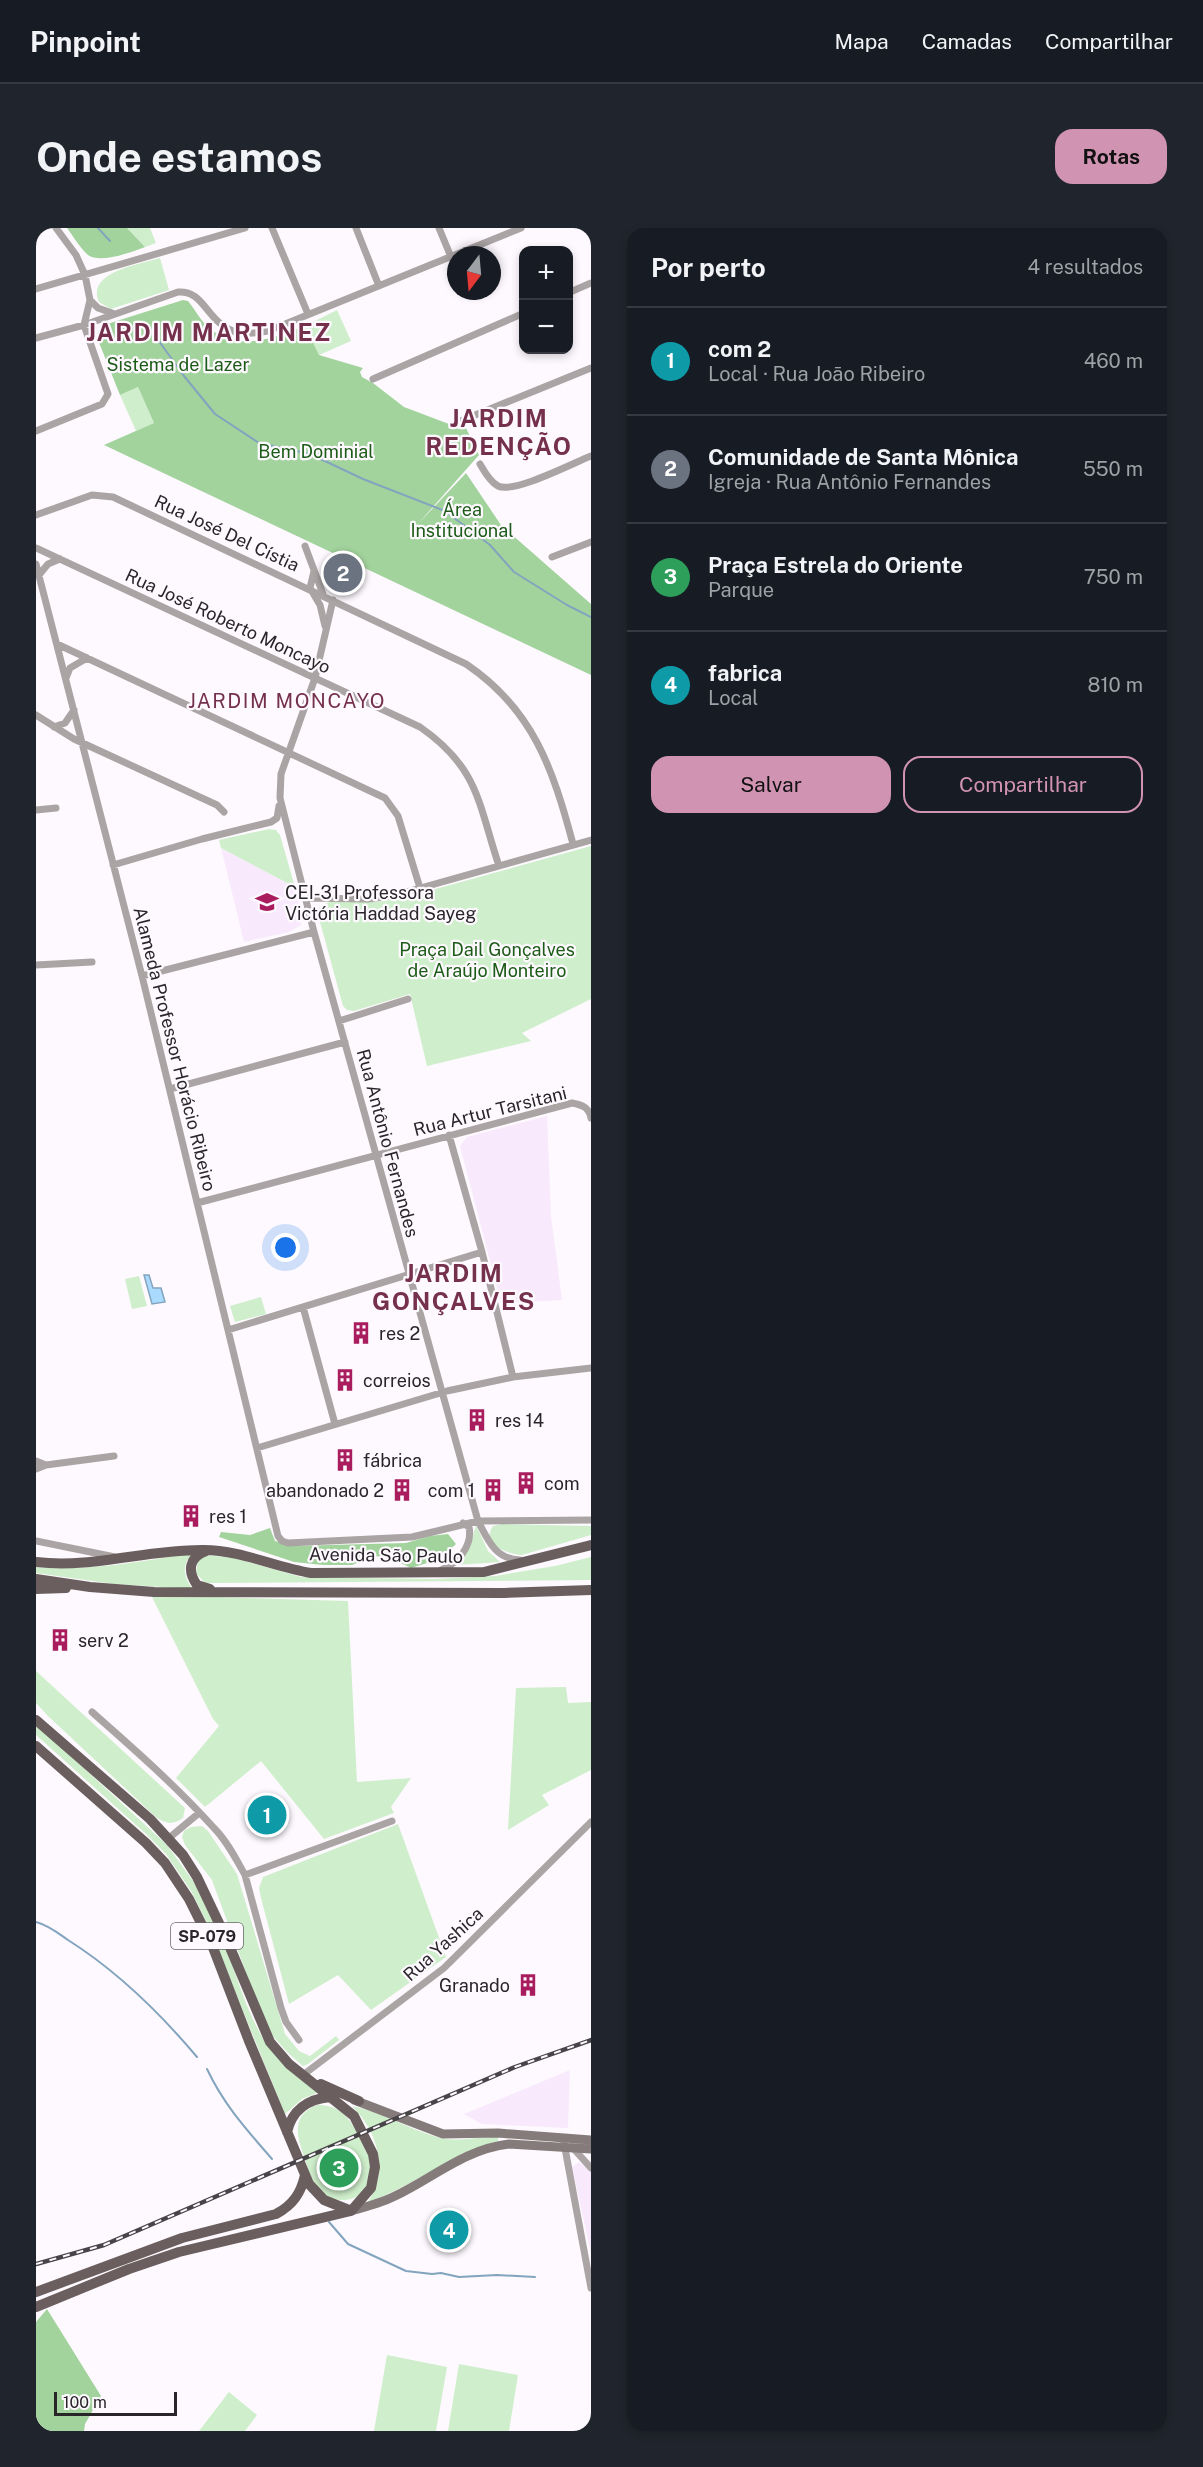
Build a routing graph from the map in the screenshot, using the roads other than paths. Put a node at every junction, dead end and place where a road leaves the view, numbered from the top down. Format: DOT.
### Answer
graph roads {
  1 [pos="56,228"];
  2 [pos="245,228"];
  3 [pos="272,228"];
  4 [pos="357,228"];
  5 [pos="439,228"];
  6 [pos="521,228"];
  7 [pos="478,246"];
  8 [pos="447,247"];
  9 [pos="447,259"];
  10 [pos="85,275"];
  11 [pos="591,283"];
  12 [pos="379,286"];
  13 [pos="36,289"];
  14 [pos="573,291"];
  15 [pos="90,300"];
  16 [pos="117,313"];
  17 [pos="308,314"];
  18 [pos="519,315"];
  19 [pos="84,325"];
  20 [pos="36,338"];
  21 [pos="591,368"];
  22 [pos="373,379"];
  23 [pos="458,422"];
  24 [pos="36,431"];
  25 [pos="591,456"];
  26 [pos="480,464"];
  27 [pos="36,515"];
  28 [pos="591,542"];
  29 [pos="305,546"];
  30 [pos="36,548"];
  31 [pos="552,557"];
  32 [pos="60,559"];
  33 [pos="36,564"];
  34 [pos="314,571"];
  35 [pos="39,575"];
  36 [pos="298,583"];
  37 [pos="310,588"];
  38 [pos="323,595"];
  39 [pos="333,600"];
  40 [pos="325,632"];
  41 [pos="57,644"];
  42 [pos="87,658"];
  43 [pos="66,678"];
  44 [pos="315,678"];
  45 [pos="74,710"];
  46 [pos="36,715"];
  47 [pos="54,727"];
  48 [pos="83,742"];
  49 [pos="289,752"];
  50 [pos="280,798"];
  51 [pos="56,808"];
  52 [pos="36,810"];
  53 [pos="224,812"];
  54 [pos="271,822"];
  55 [pos="289,840"];
  56 [pos="591,840"];
  57 [pos="573,844"];
  58 [pos="113,865"];
  59 [pos="499,866"];
  60 [pos="420,888"];
  61 [pos="305,898"];
  62 [pos="314,932"];
  63 [pos="92,962"];
  64 [pos="36,965"];
  65 [pos="142,976"];
  66 [pos="408,999"];
  67 [pos="339,1020"];
  68 [pos="345,1042"];
  69 [pos="170,1089"];
  70 [pos="591,1118"];
  71 [pos="449,1135"];
  72 [pos="377,1155"];
  73 [pos="197,1203"];
  74 [pos="482,1252"];
  75 [pos="408,1274"];
  76 [pos="303,1307"];
  77 [pos="228,1330"];
  78 [pos="591,1368"];
  79 [pos="513,1377"];
  80 [pos="443,1392"];
  81 [pos="335,1424"];
  82 [pos="257,1448"];
  83 [pos="114,1456"];
  84 [pos="36,1461"];
  85 [pos="46,1465"];
  86 [pos="36,1469"];
  87 [pos="561,1511"];
  88 [pos="562,1520"];
  89 [pos="591,1520"];
  90 [pos="478,1521"];
  91 [pos="463,1523"];
  92 [pos="36,1541"];
  93 [pos="591,1545"];
  94 [pos="224,1551"];
  95 [pos="133,1558"];
  96 [pos="534,1560"];
  97 [pos="36,1562"];
  98 [pos="418,1574"];
  99 [pos="36,1579"];
  100 [pos="591,1584"];
  101 [pos="90,1587"];
  102 [pos="36,1589"];
  103 [pos="591,1590"];
  104 [pos="242,1592"];
  105 [pos="535,1592"];
  106 [pos="92,1712"];
  107 [pos="36,1720"];
  108 [pos="36,1746"];
  109 [pos="199,1813"];
  110 [pos="392,1821"];
  111 [pos="591,1821"];
  112 [pos="169,1838"];
  113 [pos="245,1875"];
  114 [pos="299,2040"];
  115 [pos="303,2075"];
  116 [pos="330,2097"];
  117 [pos="359,2101"];
  118 [pos="287,2132"];
  119 [pos="591,2140"];
  120 [pos="567,2144"];
  121 [pos="591,2149"];
  122 [pos="591,2168"];
  123 [pos="305,2175"];
  124 [pos="351,2211"];
  125 [pos="589,2270"];
  126 [pos="591,2288"];
  127 [pos="36,2292"];
  128 [pos="36,2307"];
  1 -- 10 [label="street"];
  2 -- 10 [label="street"];
  3 -- 17 [label="street"];
  4 -- 12 [label="street"];
  5 -- 8 [label="street"];
  6 -- 7 [label="street"];
  9 -- 12 [label="street"];
  10 -- 13 [label="street"];
  10 -- 15 [label="street"];
  11 -- 14 [label="street"];
  12 -- 17 [label="street"];
  15 -- 16 [label="street"];
  15 -- 19 [label="street"];
  16 -- 17 [label="street"];
  16 -- 19 [label="street"];
  18 -- 22 [label="street"];
  19 -- 20 [label="street"];
  19 -- 24 [label="street"];
  21 -- 23 [label="street"];
  25 -- 26 [label="street"];
  27 -- 36 [label="street, Rua José Del Cístia"];
  28 -- 31 [label="street"];
  29 -- 34 [label="street"];
  30 -- 32 [label="street, Rua José Roberto Moncayo"];
  32 -- 35 [label="street"];
  32 -- 44 [label="street, Rua José Roberto Moncayo"];
  33 -- 35 [label="street, Alameda Professor Horácio Ribeiro"];
  34 -- 36 [label="street"];
  34 -- 37 [label="street"];
  34 -- 38 [label="street"];
  35 -- 41 [label="street, Alameda Professor Horácio Ribeiro"];
  36 -- 37 [label="street, Rua José Del Cístia"];
  37 -- 38 [label="street, Rua José Del Cístia"];
  37 -- 40 [label="street, Rua Antônio Fernandes"];
  38 -- 39 [label="street, Rua José Del Cístia"];
  39 -- 40 [label="street, Rua Antônio Fernandes"];
  39 -- 57 [label="street, Rua José Del Cístia"];
  40 -- 44 [label="street, Rua Antônio Fernandes"];
  41 -- 42 [label="street"];
  41 -- 43 [label="street, Alameda Professor Horácio Ribeiro"];
  42 -- 43 [label="street"];
  42 -- 49 [label="street"];
  43 -- 45 [label="street, Alameda Professor Horácio Ribeiro"];
  44 -- 49 [label="street, Rua Antônio Fernandes"];
  44 -- 59 [label="street, Rua José Roberto Moncayo"];
  45 -- 47 [label="street"];
  45 -- 48 [label="street, Alameda Professor Horácio Ribeiro"];
  46 -- 47 [label="street"];
  47 -- 48 [label="street"];
  48 -- 53 [label="street"];
  48 -- 58 [label="street, Alameda Professor Horácio Ribeiro"];
  49 -- 50 [label="street, Rua Antônio Fernandes"];
  49 -- 60 [label="street"];
  50 -- 54 [label="street, Rua Antônio Fernandes"];
  50 -- 55 [label="street, Rua Antônio Fernandes"];
  51 -- 52 [label="street"];
  54 -- 55 [label="street, Rua Antônio Fernandes"];
  54 -- 58 [label="street"];
  55 -- 61 [label="street, Rua Antônio Fernandes"];
  56 -- 57 [label="street"];
  57 -- 59 [label="street"];
  58 -- 65 [label="street, Alameda Professor Horácio Ribeiro"];
  59 -- 60 [label="street"];
  60 -- 61 [label="street"];
  61 -- 62 [label="street, Rua Antônio Fernandes"];
  62 -- 65 [label="street"];
  62 -- 67 [label="street, Rua Antônio Fernandes"];
  63 -- 64 [label="street"];
  65 -- 69 [label="street, Alameda Professor Horácio Ribeiro"];
  66 -- 67 [label="street"];
  67 -- 68 [label="street, Rua Antônio Fernandes"];
  68 -- 69 [label="street"];
  68 -- 72 [label="street, Rua Antônio Fernandes"];
  69 -- 73 [label="street, Alameda Professor Horácio Ribeiro"];
  70 -- 71 [label="street, Rua Artur Tarsitani"];
  71 -- 72 [label="street, Rua Artur Tarsitani"];
  71 -- 74 [label="street"];
  72 -- 73 [label="street, Rua Artur Tarsitani"];
  72 -- 75 [label="street, Rua Antônio Fernandes"];
  73 -- 77 [label="street, Alameda Professor Horácio Ribeiro"];
  74 -- 75 [label="street"];
  74 -- 79 [label="street"];
  75 -- 76 [label="street"];
  75 -- 80 [label="street, Rua Antônio Fernandes"];
  76 -- 77 [label="street"];
  76 -- 81 [label="street"];
  77 -- 82 [label="street, Alameda Professor Horácio Ribeiro"];
  78 -- 79 [label="street"];
  79 -- 80 [label="street"];
  80 -- 81 [label="street"];
  80 -- 90 [label="street, Rua Antônio Fernandes"];
  81 -- 82 [label="street"];
  82 -- 91 [label="street, Alameda Professor Horácio Ribeiro"];
  83 -- 85 [label="street"];
  84 -- 85 [label="street"];
  85 -- 86 [label="street"];
  87 -- 88 [label="street"];
  88 -- 89 [label="street"];
  88 -- 90 [label="street"];
  90 -- 91 [label="street"];
  90 -- 96 [label="street, Rua Antônio Fernandes"];
  91 -- 98 [label="street"];
  92 -- 95 [label="street"];
  93 -- 96 [label="main road, Avenida São Paulo"];
  94 -- 95 [label="main road, Avenida São Paulo"];
  94 -- 98 [label="main road, Avenida São Paulo"];
  94 -- 104 [label="main road"];
  95 -- 97 [label="main road, Avenida São Paulo"];
  96 -- 98 [label="main road, Avenida São Paulo"];
  99 -- 101 [label="main road, Avenida São Paulo"];
  100 -- 105 [label="main road"];
  101 -- 102 [label="main road"];
  101 -- 104 [label="main road, Avenida São Paulo"];
  103 -- 105 [label="main road, Avenida São Paulo"];
  104 -- 105 [label="main road, Avenida São Paulo"];
  106 -- 109 [label="street"];
  107 -- 112 [label="main road, SP-079"];
  108 -- 118 [label="main road, SP-079"];
  109 -- 112 [label="street"];
  109 -- 113 [label="street"];
  110 -- 113 [label="street"];
  111 -- 115 [label="street, Rua Yashica"];
  112 -- 115 [label="main road, SP-079"];
  113 -- 114 [label="street"];
  115 -- 116 [label="main road, SP-079"];
  115 -- 117 [label="main road"];
  116 -- 117 [label="main road"];
  116 -- 118 [label="main road"];
  116 -- 124 [label="main road, SP-079"];
  117 -- 120 [label="main road"];
  118 -- 123 [label="main road, SP-079"];
  119 -- 120 [label="main road"];
  120 -- 121 [label="main road"];
  120 -- 122 [label="street"];
  120 -- 124 [label="main road"];
  120 -- 125 [label="street"];
  123 -- 124 [label="main road, SP-079"];
  123 -- 127 [label="main road"];
  124 -- 128 [label="main road"];
  125 -- 126 [label="street"];
}
